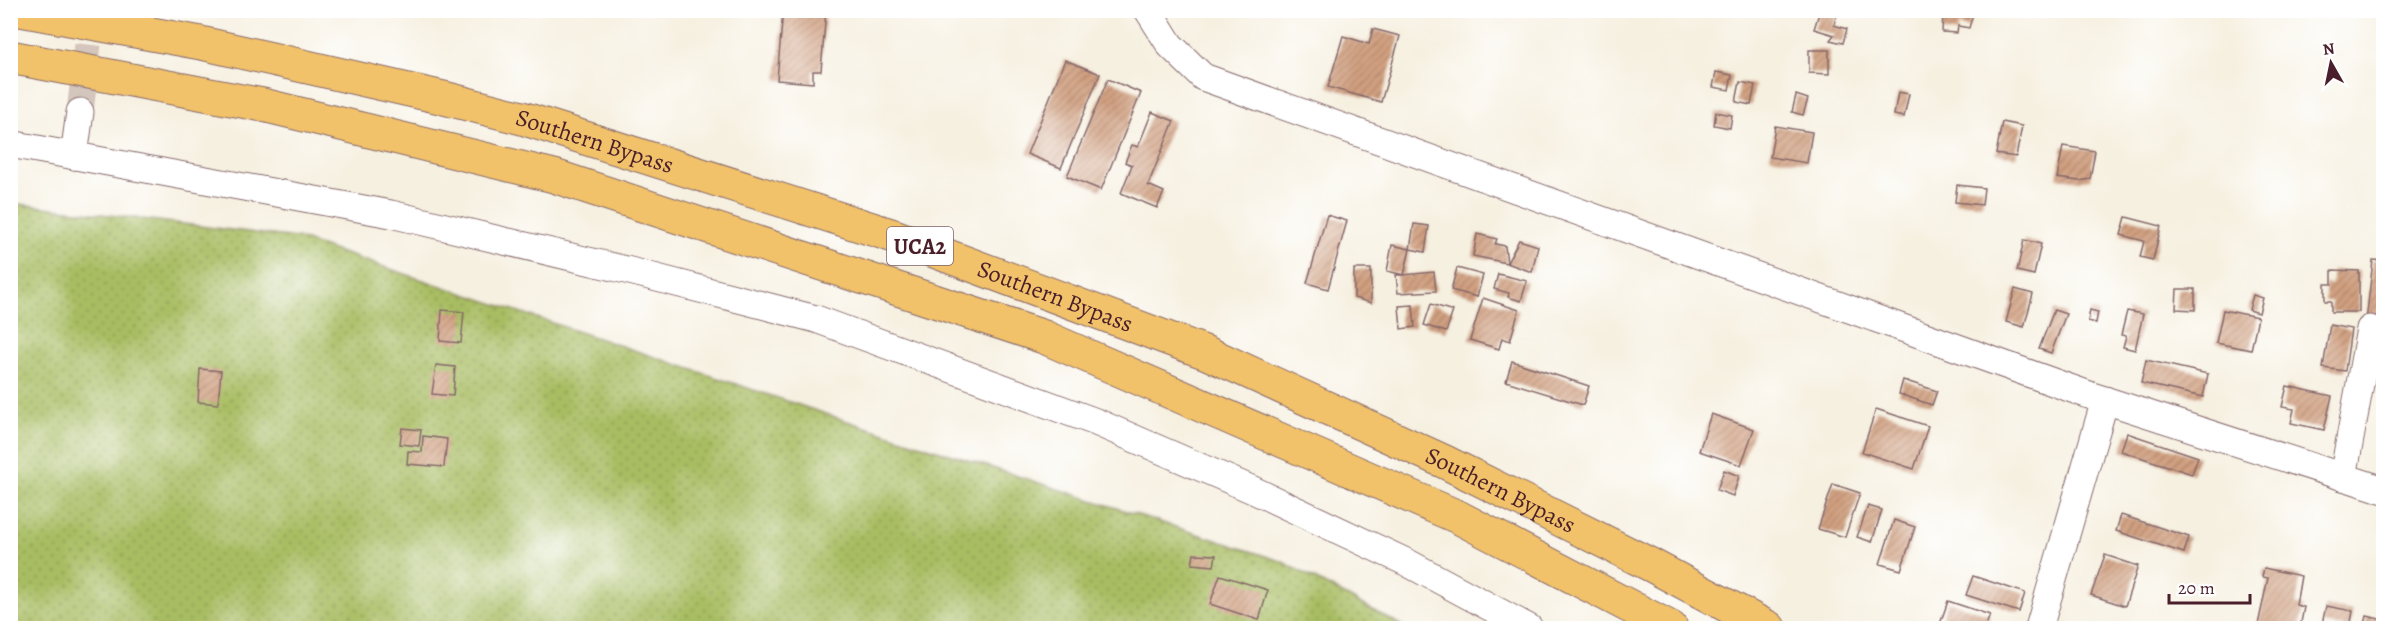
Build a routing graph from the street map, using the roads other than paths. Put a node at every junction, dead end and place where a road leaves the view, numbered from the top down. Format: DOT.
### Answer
graph roads {
  1 [pos="20,10"];
  2 [pos="1148,10"];
  3 [pos="10,57"];
  4 [pos="80,112"];
  5 [pos="10,144"];
  6 [pos="74,156"];
  7 [pos="2370,329"];
  8 [pos="2105,400"];
  9 [pos="2343,477"];
  10 [pos="2384,490"];
  11 [pos="1528,628"];
  12 [pos="1671,628"];
  13 [pos="1769,628"];
  14 [pos="2039,628"];
  1 -- 13 [label="highway, Southern Bypass / UCA2"];
  2 -- 8 [label="street"];
  3 -- 12 [label="highway, Southern Bypass / UCA2"];
  4 -- 6 [label="street"];
  5 -- 6 [label="street"];
  6 -- 11 [label="street"];
  7 -- 9 [label="street"];
  8 -- 9 [label="street"];
  8 -- 14 [label="street"];
  9 -- 10 [label="street"];
}
